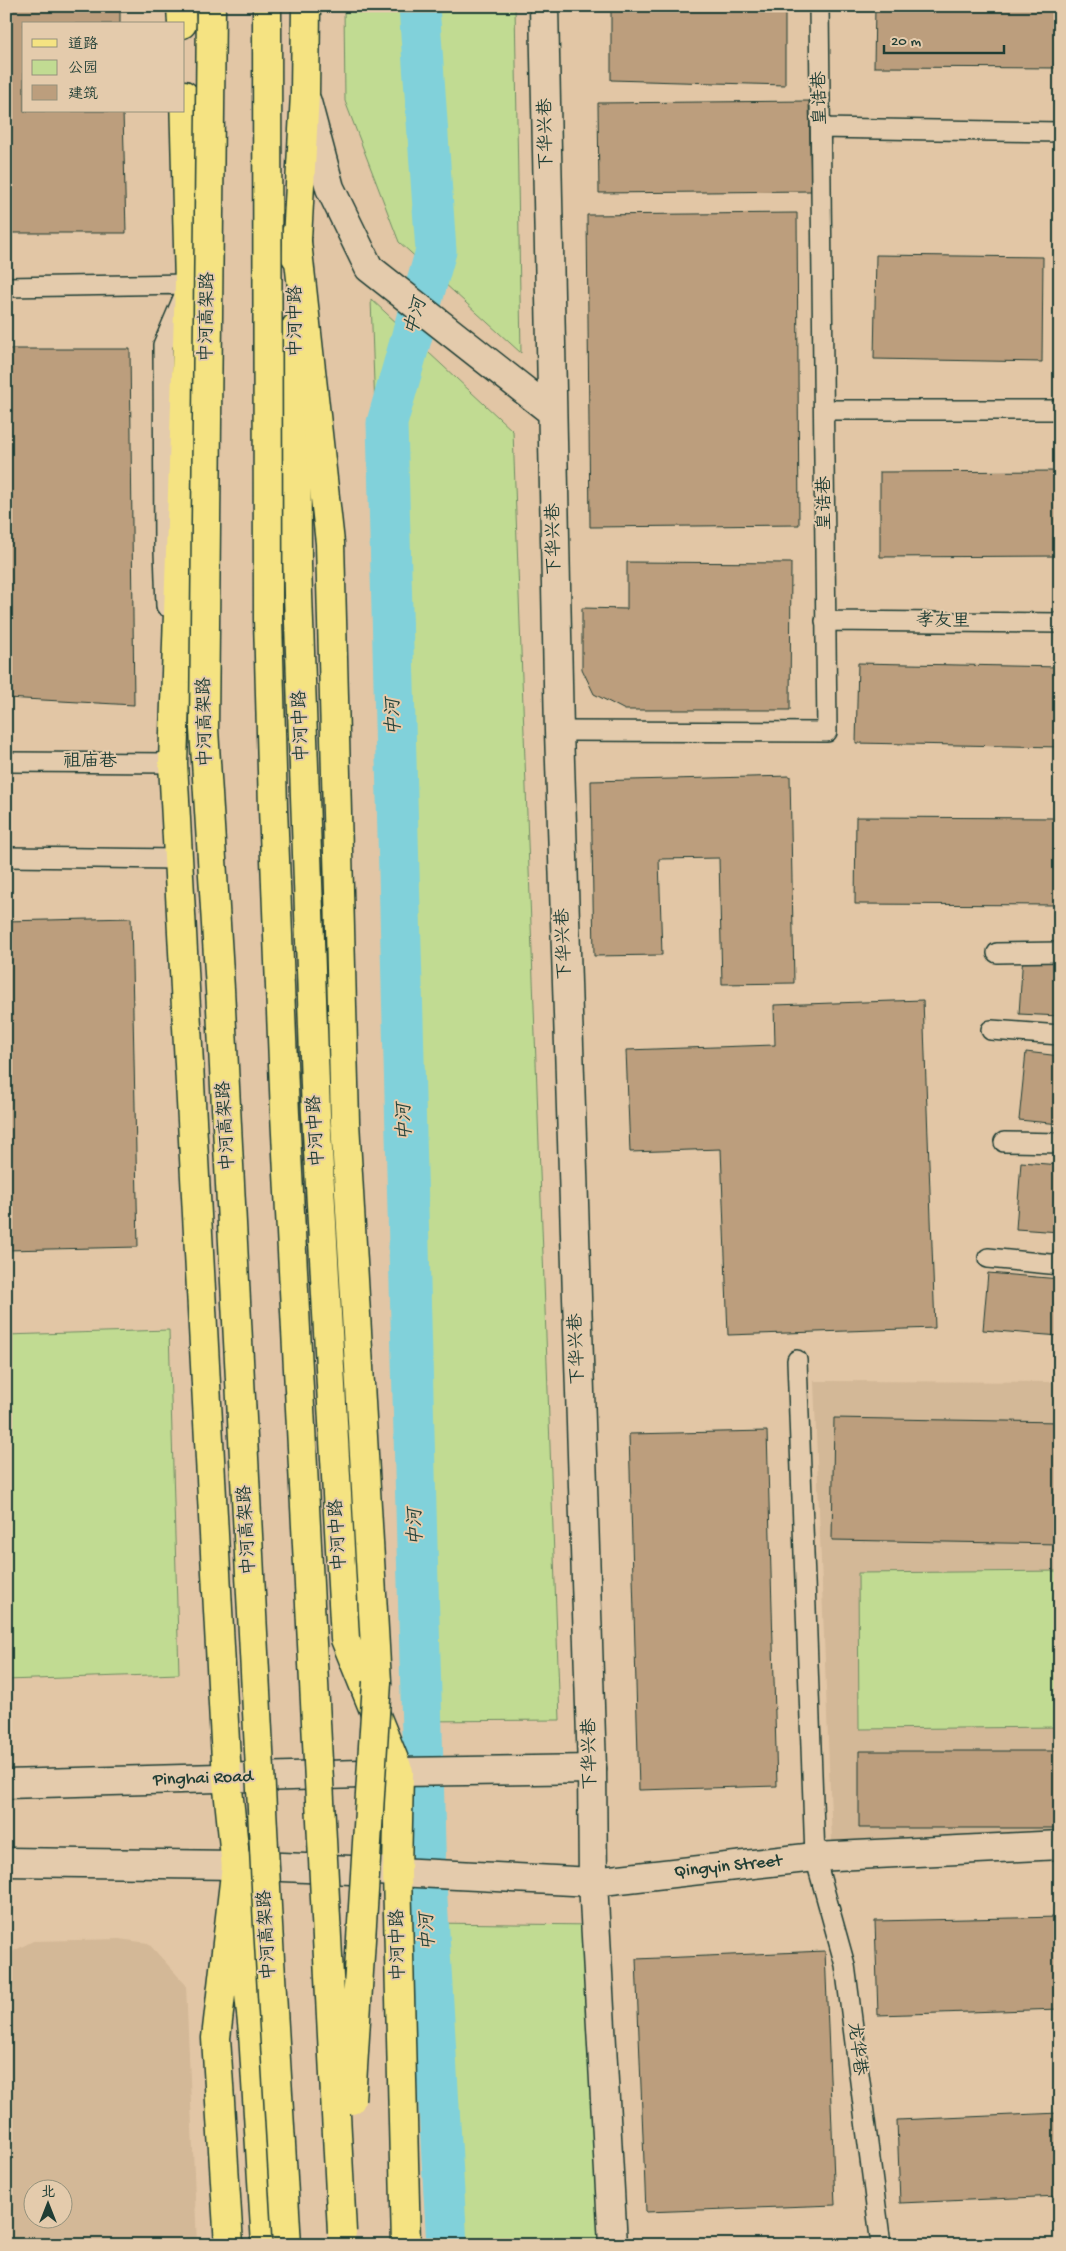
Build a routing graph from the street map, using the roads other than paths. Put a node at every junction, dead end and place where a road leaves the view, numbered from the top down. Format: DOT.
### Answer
graph roads {
  1 [pos="181,6"];
  2 [pos="211,6"];
  3 [pos="267,6"];
  4 [pos="306,6"];
  5 [pos="544,6"];
  6 [pos="820,6"];
  7 [pos="182,22"];
  8 [pos="305,94"];
  9 [pos="184,112"];
  10 [pos="821,128"];
  11 [pos="1060,132"];
  12 [pos="296,233"];
  13 [pos="189,284"];
  14 [pos="6,286"];
  15 [pos="824,410"];
  16 [pos="1060,410"];
  17 [pos="552,412"];
  18 [pos="826,621"];
  19 [pos="1060,624"];
  20 [pos="559,731"];
  21 [pos="6,762"];
  22 [pos="173,763"];
  23 [pos="6,857"];
  24 [pos="178,859"];
  25 [pos="1060,952"];
  26 [pos="997,953"];
  27 [pos="990,1030"];
  28 [pos="1060,1035"];
  29 [pos="1004,1142"];
  30 [pos="1060,1143"];
  31 [pos="988,1258"];
  32 [pos="1060,1265"];
  33 [pos="797,1360"];
  34 [pos="592,1769"];
  35 [pos="399,1772"];
  36 [pos="227,1779"];
  37 [pos="6,1784"];
  38 [pos="1060,1845"];
  39 [pos="814,1857"];
  40 [pos="6,1862"];
  41 [pos="236,1865"];
  42 [pos="397,1872"];
  43 [pos="592,1882"];
  44 [pos="343,2238"];
  45 [pos="229,2245"];
  46 [pos="266,2245"];
  47 [pos="287,2245"];
  48 [pos="406,2245"];
  49 [pos="614,2245"];
  50 [pos="881,2245"];
  1 -- 7 [label="main road"];
  2 -- 47 [label="main road, 中河高架路, bridge"];
  3 -- 44 [label="main road, bridge"];
  4 -- 8 [label="main road, 中河中路"];
  5 -- 17 [label="street, 下华兴巷"];
  6 -- 10 [label="lane, 皇诰巷"];
  8 -- 12 [label="main road, 中河中路"];
  8 -- 17 [label="street"];
  9 -- 13 [label="main road"];
  10 -- 11 [label="lane"];
  10 -- 15 [label="lane, 皇诰巷"];
  12 -- 35 [label="main road, 中河中路"];
  12 -- 44 [label="main road, bridge"];
  13 -- 14 [label="lane"];
  13 -- 22 [label="main road"];
  15 -- 16 [label="lane"];
  15 -- 18 [label="lane, 皇诰巷"];
  17 -- 20 [label="street, 下华兴巷"];
  18 -- 19 [label="lane, 孝友里"];
  18 -- 20 [label="lane, 皇诰巷"];
  20 -- 34 [label="street, 下华兴巷"];
  21 -- 22 [label="lane, 祖庙巷"];
  22 -- 24 [label="main road"];
  23 -- 24 [label="lane"];
  24 -- 36 [label="main road"];
  25 -- 26 [label="lane"];
  27 -- 28 [label="lane"];
  29 -- 30 [label="lane"];
  31 -- 32 [label="lane"];
  33 -- 39 [label="lane, 龙华巷"];
  34 -- 35 [label="street"];
  34 -- 43 [label="street, 下华兴巷"];
  35 -- 36 [label="street, Pinghai Road"];
  35 -- 42 [label="main road, 中河中路"];
  36 -- 37 [label="street, Pinghai Road"];
  36 -- 41 [label="main road"];
  38 -- 39 [label="street, Qingyin Street"];
  39 -- 43 [label="street, Qingyin Street"];
  39 -- 50 [label="lane, 龙华巷"];
  40 -- 41 [label="street"];
  41 -- 42 [label="street"];
  41 -- 45 [label="main road"];
  41 -- 46 [label="main road"];
  42 -- 43 [label="street, Qingyin Street"];
  42 -- 48 [label="main road, 中河中路"];
  43 -- 49 [label="street, 下华兴巷"];
}
